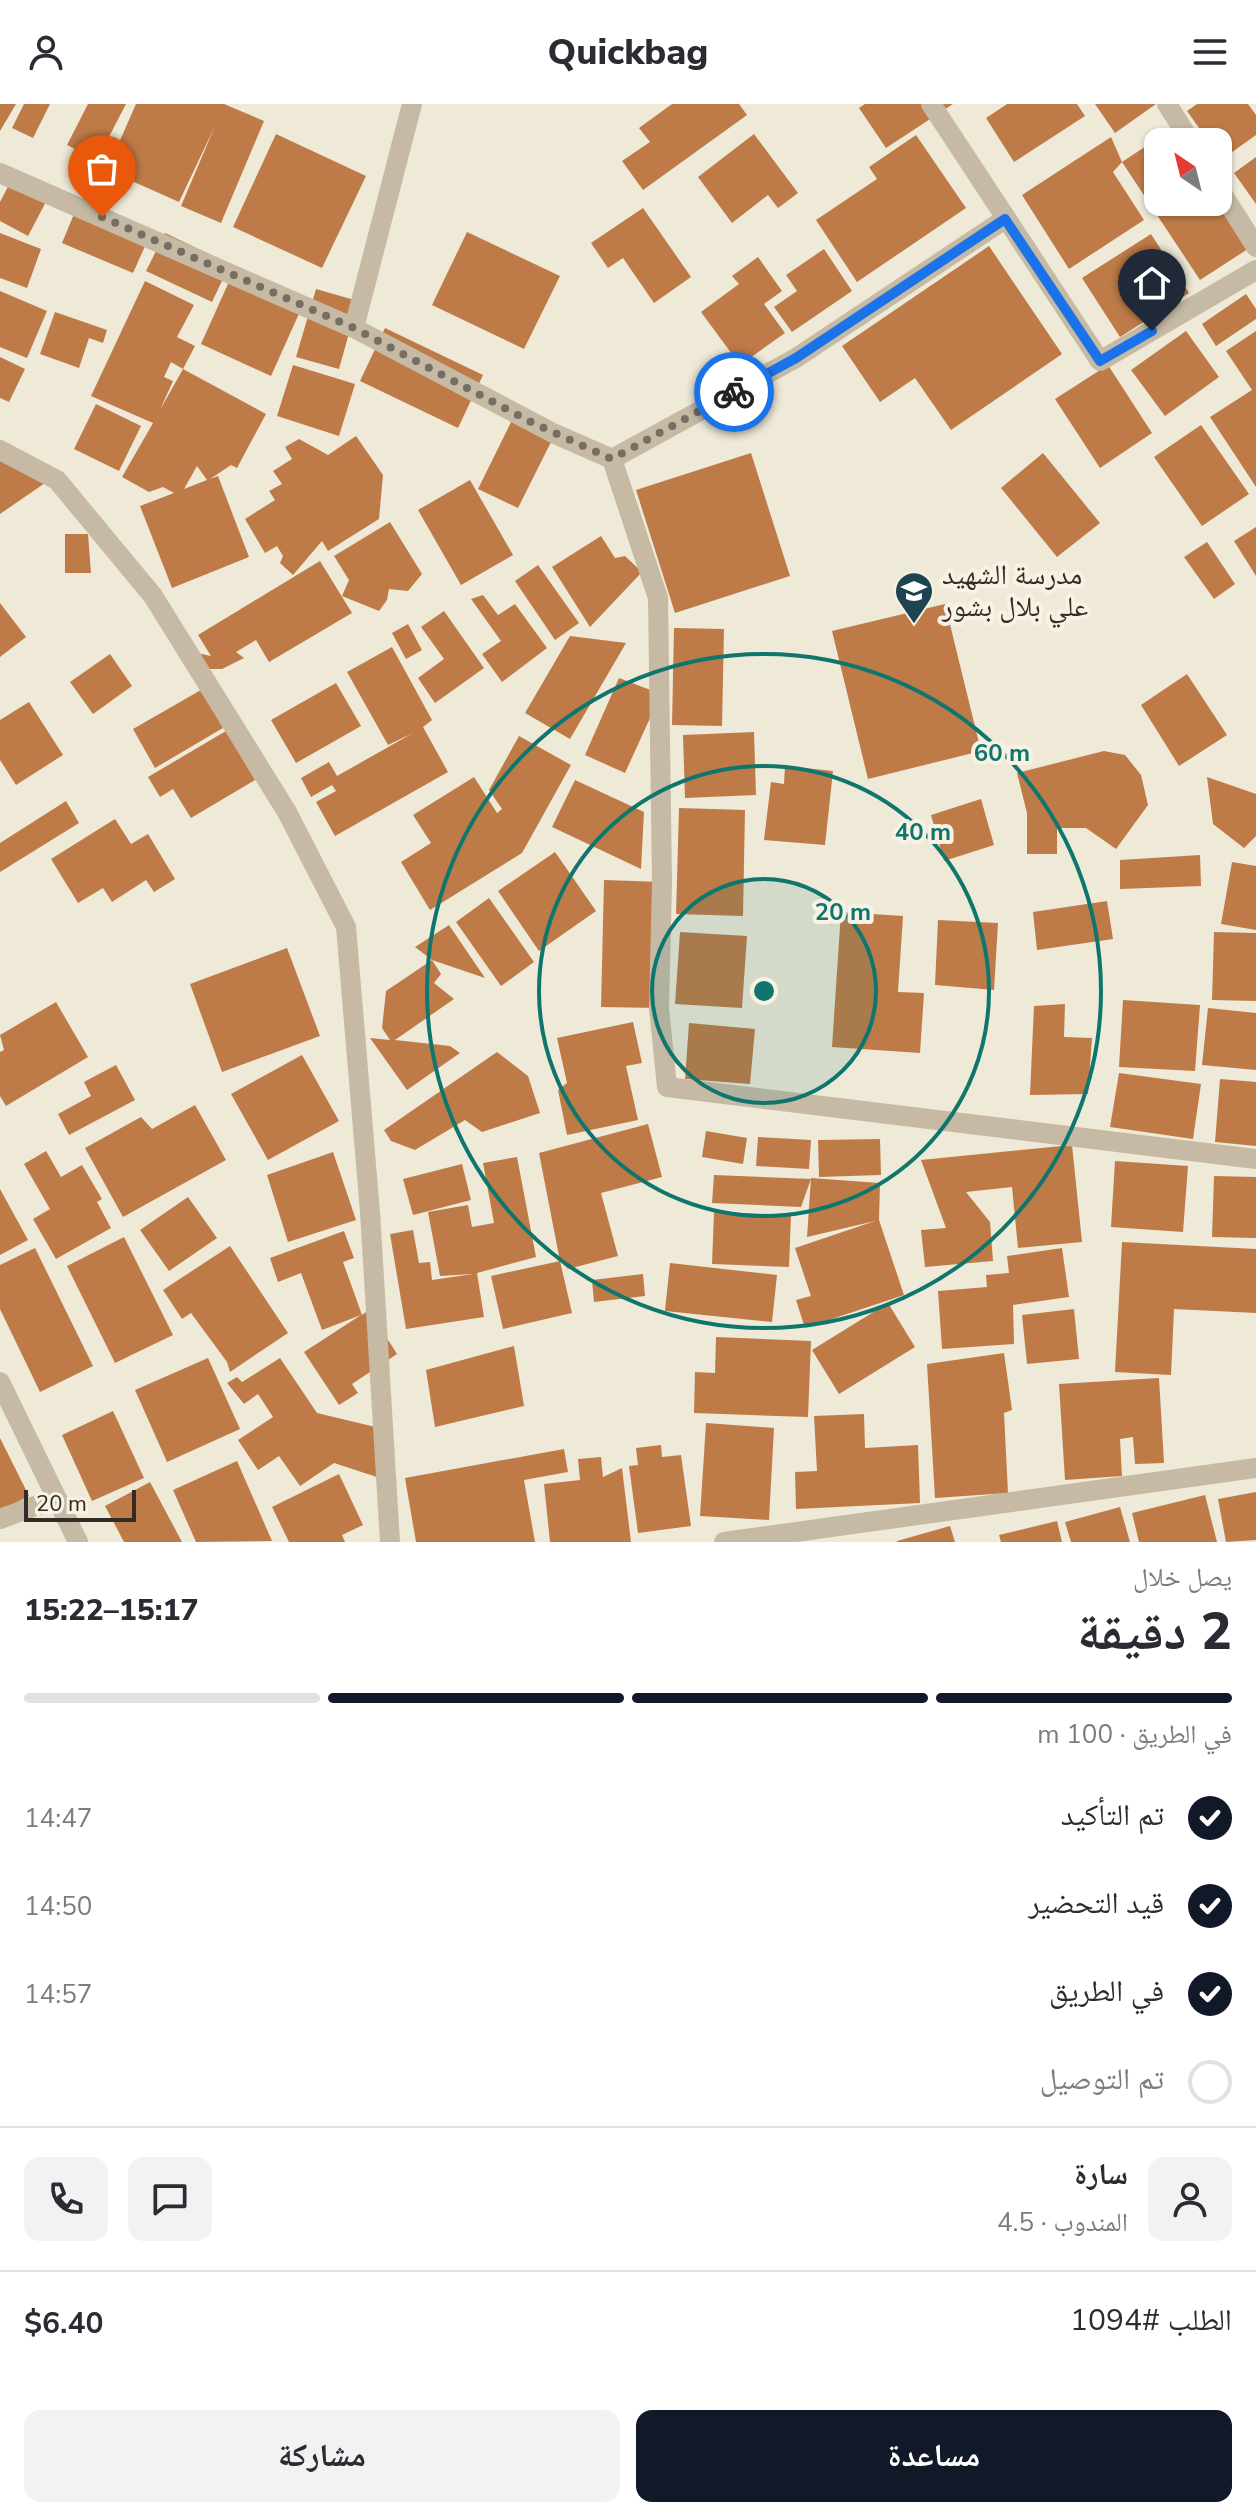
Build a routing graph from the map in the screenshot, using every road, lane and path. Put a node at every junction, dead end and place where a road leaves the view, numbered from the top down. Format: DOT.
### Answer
graph roads {
  1 [pos="412,104"];
  2 [pos="931,104"];
  3 [pos="1167,104"];
  4 [pos="1182,128"];
  5 [pos="0,173"];
  6 [pos="1232,209"];
  7 [pos="1005,219"];
  8 [pos="1256,247"];
  9 [pos="1256,270"];
  10 [pos="354,328"];
  11 [pos="0,450"];
  12 [pos="612,459"];
  13 [pos="1256,1159"];
  14 [pos="0,1382"];
  15 [pos="1256,1468"];
  16 [pos="57,1498"];
  17 [pos="0,1519"];
  18 [pos="78,1542"];
  19 [pos="390,1542"];
  20 [pos="724,1542"];
  1 -- 10 [label="street"];
  2 -- 7 [label="street"];
  3 -- 4 [label="street"];
  5 -- 10 [label="street"];
  6 -- 8 [label="street"];
  7 -- 9 [label="street"];
  7 -- 12 [label="street"];
  10 -- 12 [label="street"];
  11 -- 19 [label="street"];
  12 -- 13 [label="street"];
  14 -- 16 [label="street"];
  15 -- 20 [label="street"];
  16 -- 17 [label="street"];
  16 -- 18 [label="street"];
}
